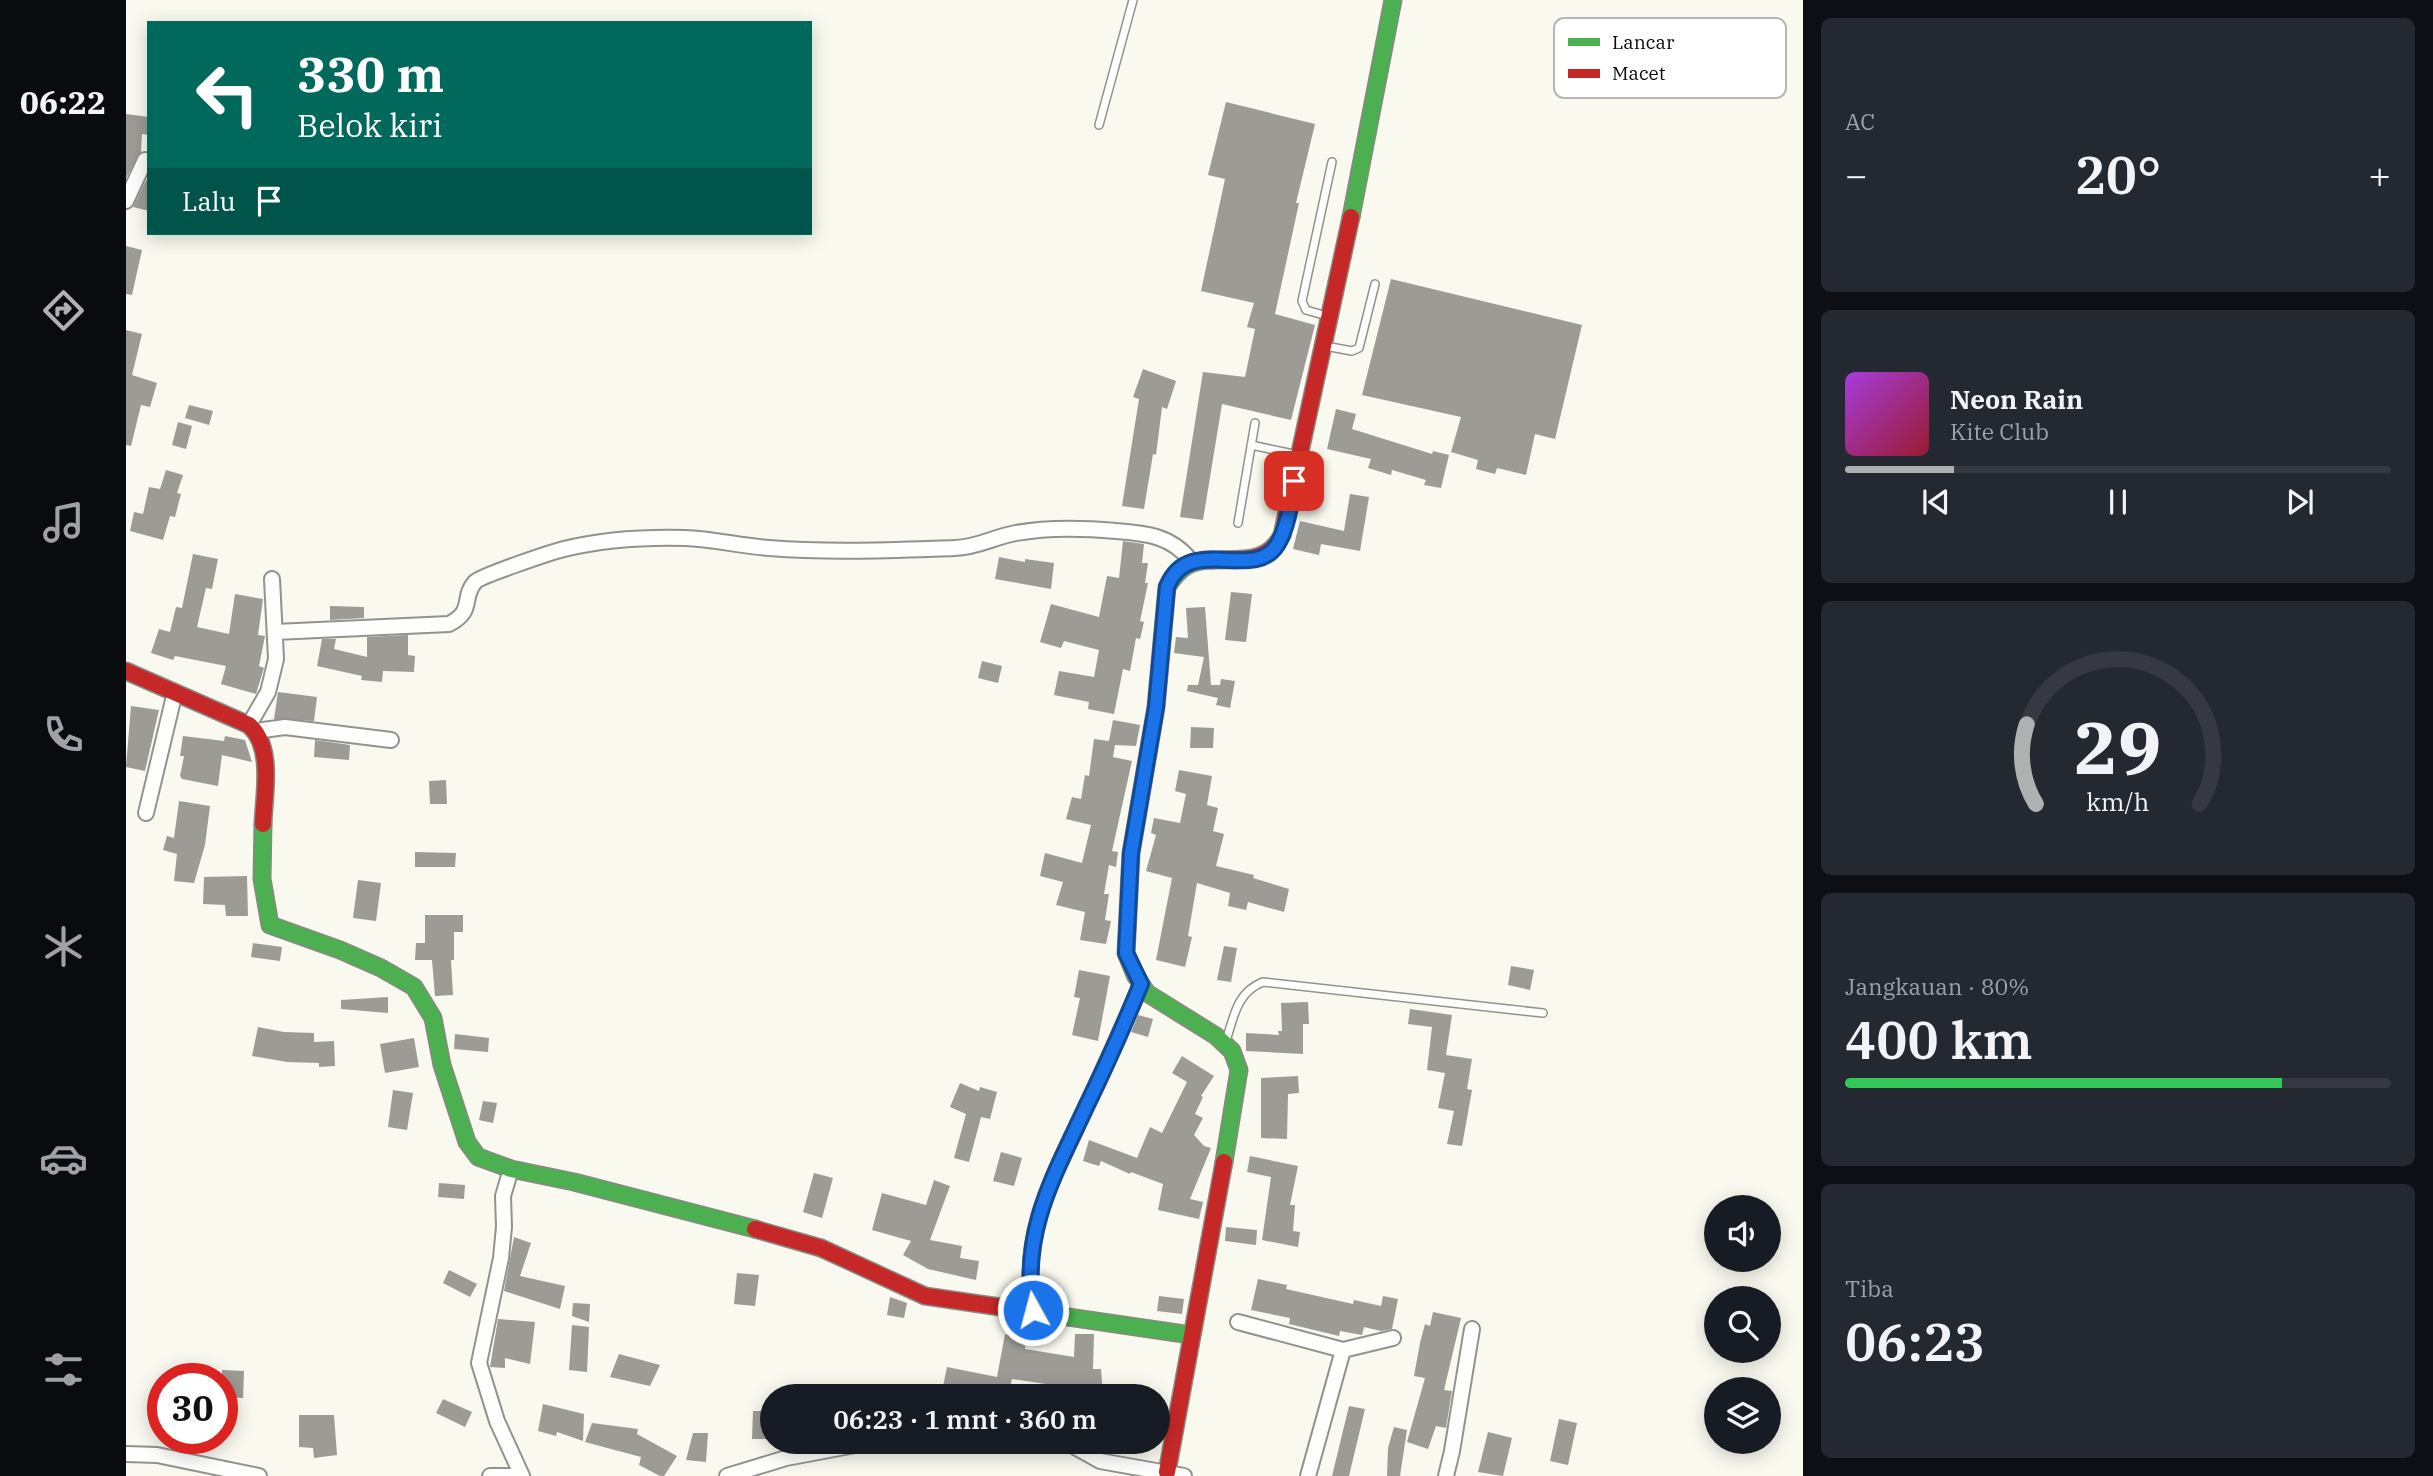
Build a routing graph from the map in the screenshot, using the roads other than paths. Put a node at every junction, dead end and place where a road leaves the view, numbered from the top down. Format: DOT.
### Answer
graph roads {
  1 [pos="1132,0"];
  2 [pos="1393,0"];
  3 [pos="1099,125"];
  4 [pos="145,160"];
  5 [pos="1332,162"];
  6 [pos="126,201"];
  7 [pos="1375,284"];
  8 [pos="1331,317"];
  9 [pos="1325,345"];
  10 [pos="1255,423"];
  11 [pos="1251,445"];
  12 [pos="1299,455"];
  13 [pos="1238,523"];
  14 [pos="1191,561"];
  15 [pos="272,579"];
  16 [pos="275,632"];
  17 [pos="126,671"];
  18 [pos="175,692"];
  19 [pos="253,728"];
  20 [pos="391,740"];
  21 [pos="146,813"];
  22 [pos="1141,984"];
  23 [pos="1543,1013"];
  24 [pos="1225,1045"];
  25 [pos="511,1169"];
  26 [pos="1033,1310"];
  27 [pos="1238,1322"];
  28 [pos="1472,1329"];
  29 [pos="1191,1335"];
  30 [pos="1393,1338"];
  31 [pos="1343,1350"];
  32 [pos="126,1454"];
  33 [pos="807,1454"];
  34 [pos="1087,1454"];
  35 [pos="1167,1472"];
  36 [pos="260,1476"];
  37 [pos="490,1476"];
  38 [pos="521,1476"];
  39 [pos="727,1476"];
  40 [pos="1184,1476"];
  41 [pos="1308,1476"];
  42 [pos="1446,1476"];
  1 -- 3 [label="lane"];
  2 -- 8 [label="street"];
  4 -- 6 [label="street"];
  5 -- 8 [label="lane"];
  7 -- 9 [label="lane"];
  8 -- 9 [label="street"];
  9 -- 12 [label="street"];
  10 -- 11 [label="lane"];
  11 -- 12 [label="lane"];
  11 -- 13 [label="lane"];
  12 -- 14 [label="street"];
  14 -- 16 [label="street"];
  14 -- 22 [label="street"];
  15 -- 16 [label="street"];
  16 -- 19 [label="street"];
  17 -- 18 [label="street"];
  18 -- 19 [label="street"];
  18 -- 21 [label="street"];
  19 -- 20 [label="street"];
  19 -- 25 [label="street"];
  22 -- 24 [label="street"];
  22 -- 26 [label="street"];
  23 -- 24 [label="lane"];
  24 -- 29 [label="street"];
  25 -- 26 [label="street"];
  25 -- 38 [label="street"];
  26 -- 29 [label="street"];
  27 -- 31 [label="street"];
  28 -- 42 [label="street"];
  29 -- 35 [label="street"];
  30 -- 31 [label="street"];
  31 -- 41 [label="street"];
  32 -- 36 [label="street"];
  33 -- 39 [label="street"];
  34 -- 35 [label="street"];
  35 -- 40 [label="street"];
  37 -- 38 [label="street"];
}
